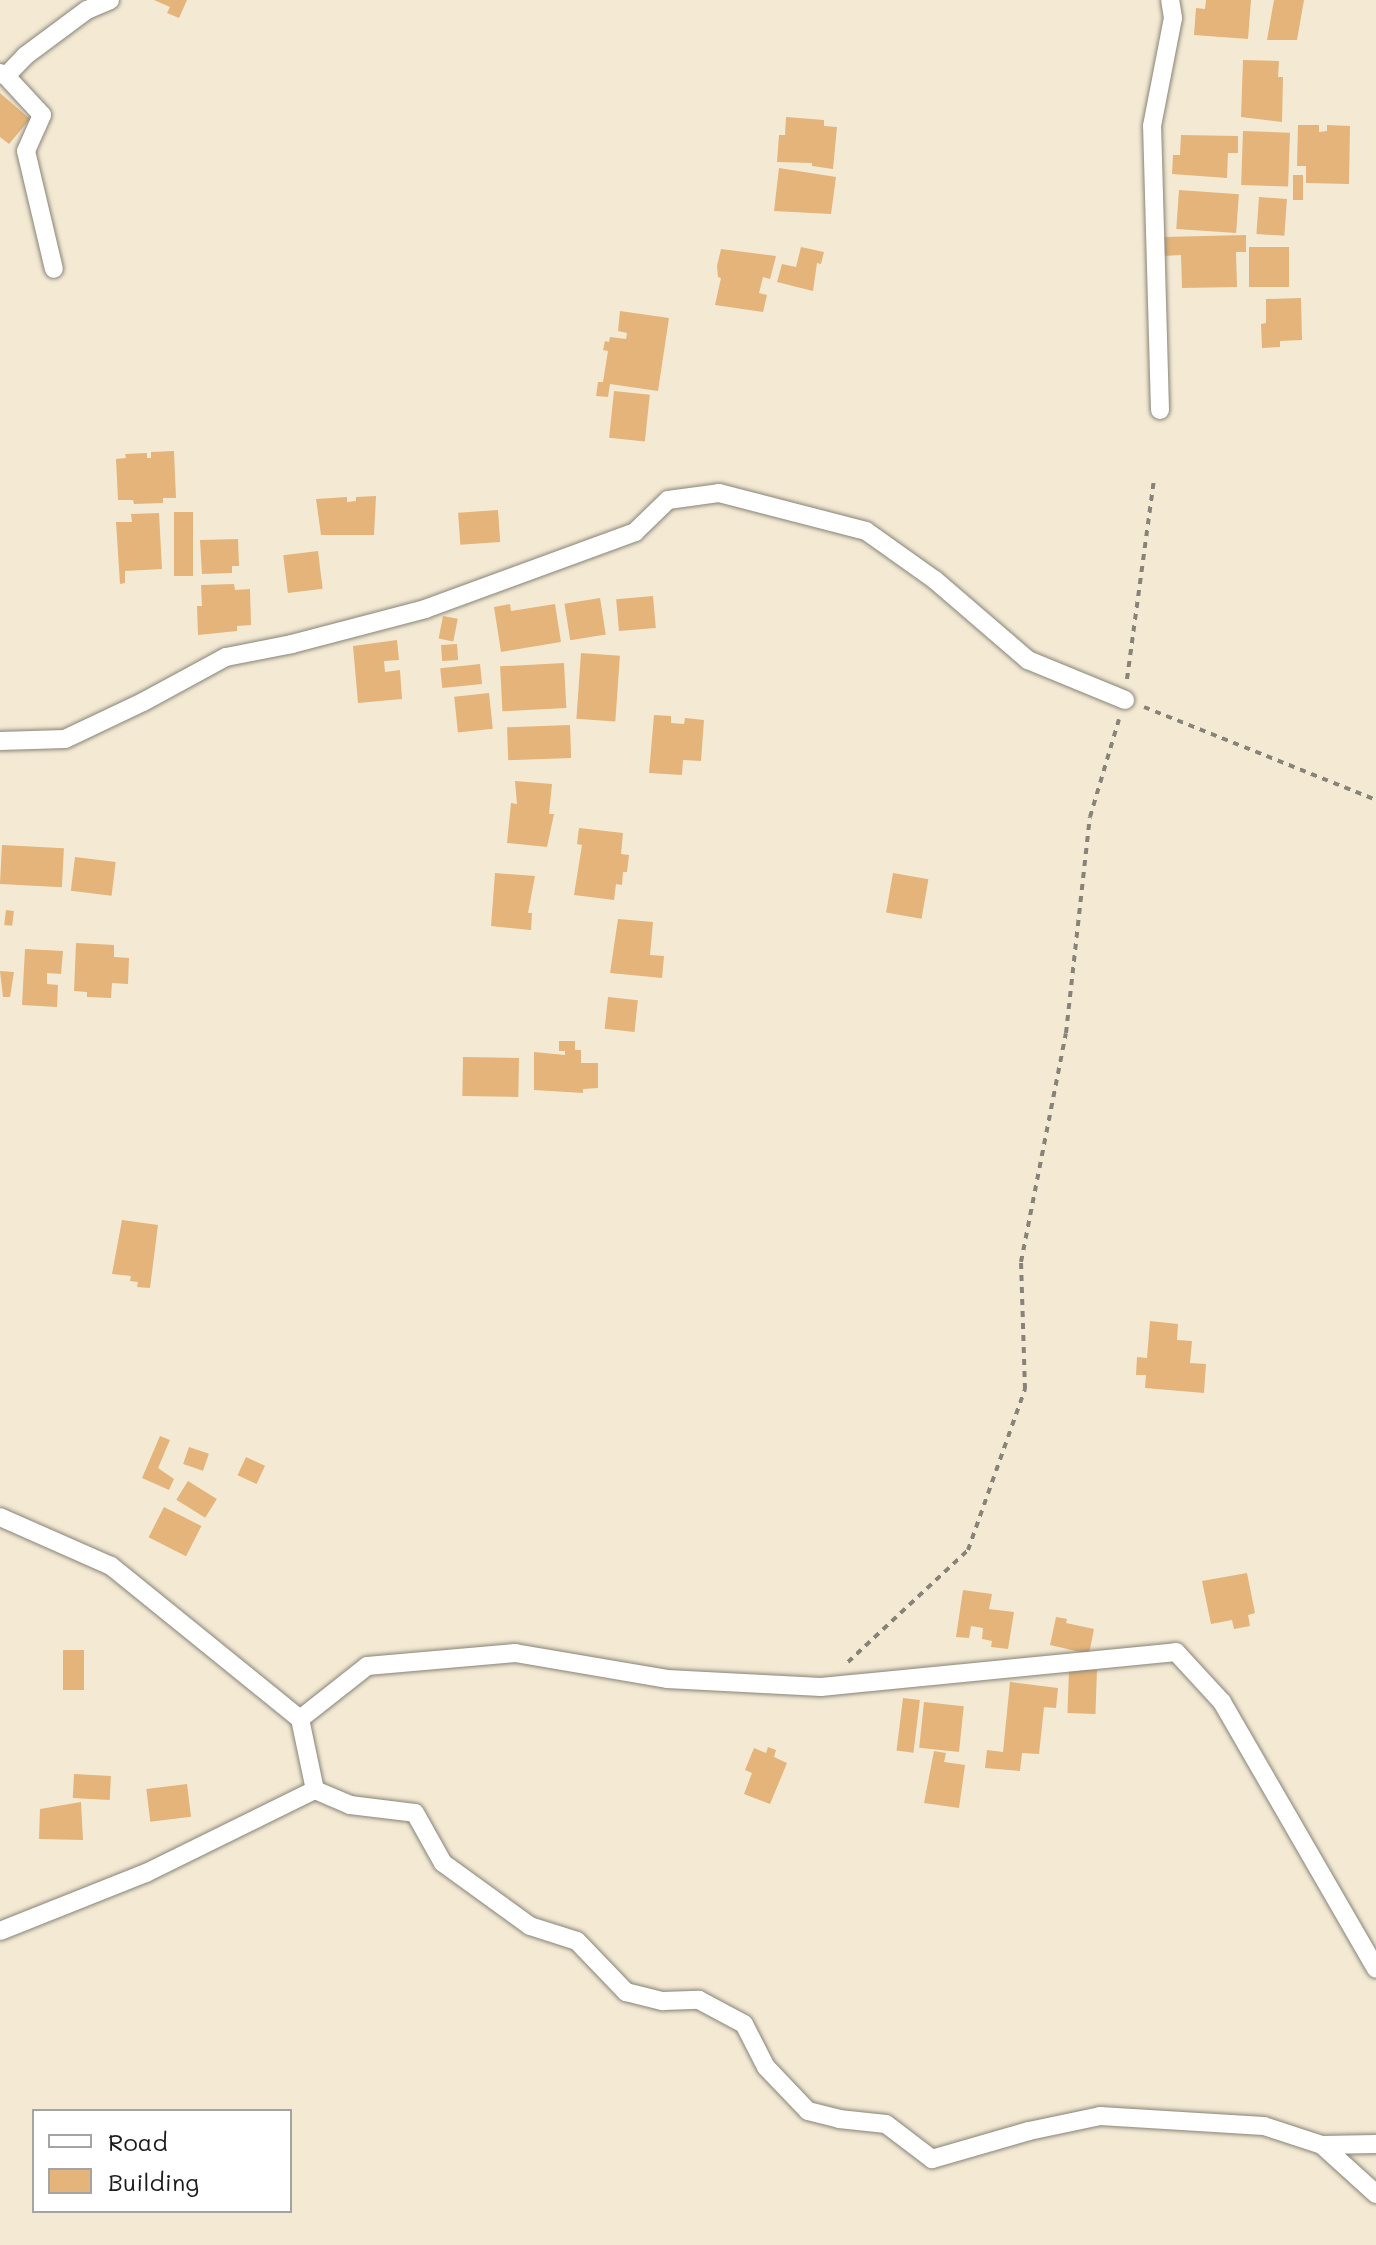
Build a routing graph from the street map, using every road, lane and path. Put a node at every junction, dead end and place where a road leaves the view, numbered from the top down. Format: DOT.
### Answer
graph roads {
  1 [pos="110,0"];
  2 [pos="1170,0"];
  3 [pos="3,74"];
  4 [pos="54,269"];
  5 [pos="1160,410"];
  6 [pos="1154,479"];
  7 [pos="1125,700"];
  8 [pos="0,741"];
  9 [pos="1376,800"];
  10 [pos="0,1517"];
  11 [pos="821,1687"];
  12 [pos="300,1719"];
  13 [pos="315,1790"];
  14 [pos="0,1931"];
  15 [pos="1376,1969"];
  16 [pos="1376,2144"];
  17 [pos="1322,2145"];
  18 [pos="1376,2194"];
  1 -- 3 [label="street"];
  2 -- 5 [label="street"];
  3 -- 4 [label="street"];
  6 -- 7 [label="path"];
  7 -- 8 [label="street"];
  7 -- 9 [label="path"];
  7 -- 11 [label="path"];
  10 -- 12 [label="street"];
  11 -- 12 [label="street"];
  11 -- 15 [label="street"];
  12 -- 13 [label="street"];
  13 -- 14 [label="street"];
  13 -- 17 [label="street"];
  16 -- 17 [label="street"];
  17 -- 18 [label="street"];
}
